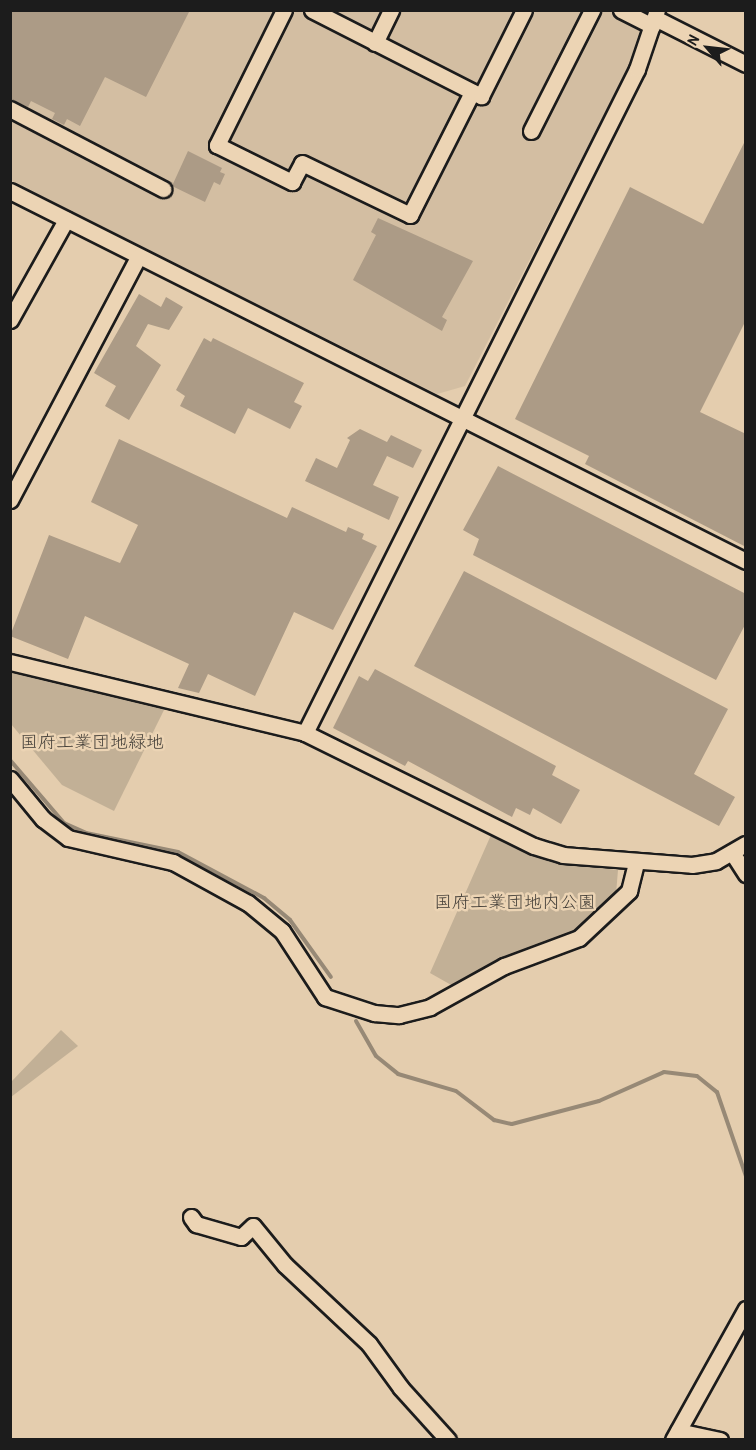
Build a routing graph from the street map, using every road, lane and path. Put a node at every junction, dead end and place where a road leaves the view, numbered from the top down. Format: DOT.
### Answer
graph roads {
  1 [pos="284,10"];
  2 [pos="312,10"];
  3 [pos="391,10"];
  4 [pos="524,10"];
  5 [pos="592,10"];
  6 [pos="621,10"];
  7 [pos="654,18"];
  8 [pos="375,43"];
  9 [pos="746,64"];
  10 [pos="472,92"];
  11 [pos="10,109"];
  12 [pos="531,131"];
  13 [pos="163,189"];
  14 [pos="13,196"];
  15 [pos="66,220"];
  16 [pos="138,256"];
  17 [pos="10,320"];
  18 [pos="460,419"];
  19 [pos="10,500"];
  20 [pos="746,561"];
  21 [pos="10,662"];
  22 [pos="304,733"];
  23 [pos="10,779"];
  24 [pos="746,844"];
  25 [pos="636,862"];
  26 [pos="739,864"];
  27 [pos="191,1217"];
  28 [pos="746,1309"];
  29 [pos="675,1435"];
  30 [pos="448,1440"];
  31 [pos="720,1440"];
  1 -- 10 [label="street"];
  2 -- 8 [label="street"];
  3 -- 8 [label="street"];
  4 -- 10 [label="street"];
  5 -- 12 [label="street"];
  6 -- 7 [label="street"];
  7 -- 9 [label="street"];
  7 -- 18 [label="street"];
  8 -- 10 [label="street"];
  11 -- 13 [label="street"];
  14 -- 15 [label="street"];
  15 -- 16 [label="street"];
  15 -- 17 [label="street"];
  16 -- 18 [label="street"];
  16 -- 19 [label="street"];
  18 -- 20 [label="street"];
  18 -- 22 [label="street"];
  21 -- 22 [label="street"];
  22 -- 25 [label="street"];
  23 -- 25 [label="street"];
  24 -- 26 [label="street"];
  25 -- 26 [label="street"];
  27 -- 30 [label="street"];
  28 -- 29 [label="street"];
  29 -- 31 [label="street"];
}
